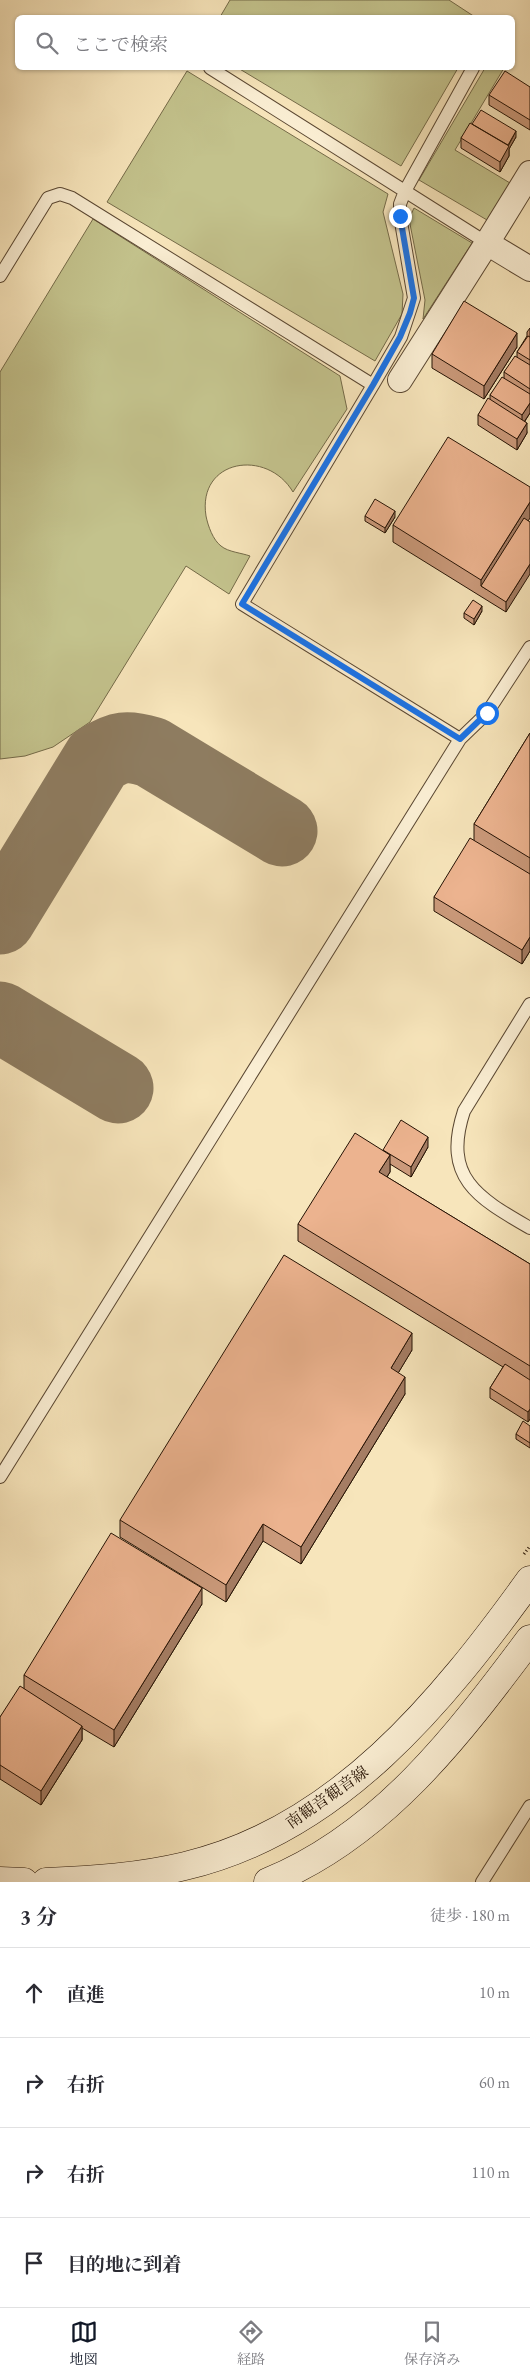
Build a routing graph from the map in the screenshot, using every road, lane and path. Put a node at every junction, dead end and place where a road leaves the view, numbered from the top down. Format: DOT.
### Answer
graph roads {
  1 [pos="213,70"];
  2 [pos="472,70"];
  3 [pos="530,173"];
  4 [pos="405,191"];
  5 [pos="487,243"];
  6 [pos="530,269"];
  7 [pos="0,276"];
  8 [pos="400,380"];
  9 [pos="373,385"];
  10 [pos="530,647"];
  11 [pos="460,739"];
  12 [pos="530,1004"];
  13 [pos="530,1228"];
  14 [pos="0,1477"];
  15 [pos="530,1546"];
  16 [pos="524,1571"];
  17 [pos="530,1639"];
  18 [pos="530,1806"];
  19 [pos="0,1881"];
  20 [pos="24,1882"];
  21 [pos="46,1882"];
  22 [pos="268,1882"];
  23 [pos="482,1882"];
  1 -- 4 [label="lane"];
  2 -- 4 [label="lane"];
  3 -- 5 [label="street"];
  4 -- 5 [label="lane"];
  4 -- 9 [label="lane"];
  5 -- 6 [label="street"];
  5 -- 8 [label="street"];
  7 -- 9 [label="lane"];
  9 -- 11 [label="lane"];
  10 -- 11 [label="lane"];
  11 -- 14 [label="lane"];
  12 -- 13 [label="lane"];
  15 -- 16 [label="path"];
  16 -- 21 [label="main road, 南観音観音線"];
  17 -- 22 [label="main road"];
  18 -- 23 [label="lane"];
  19 -- 20 [label="main road"];
}
